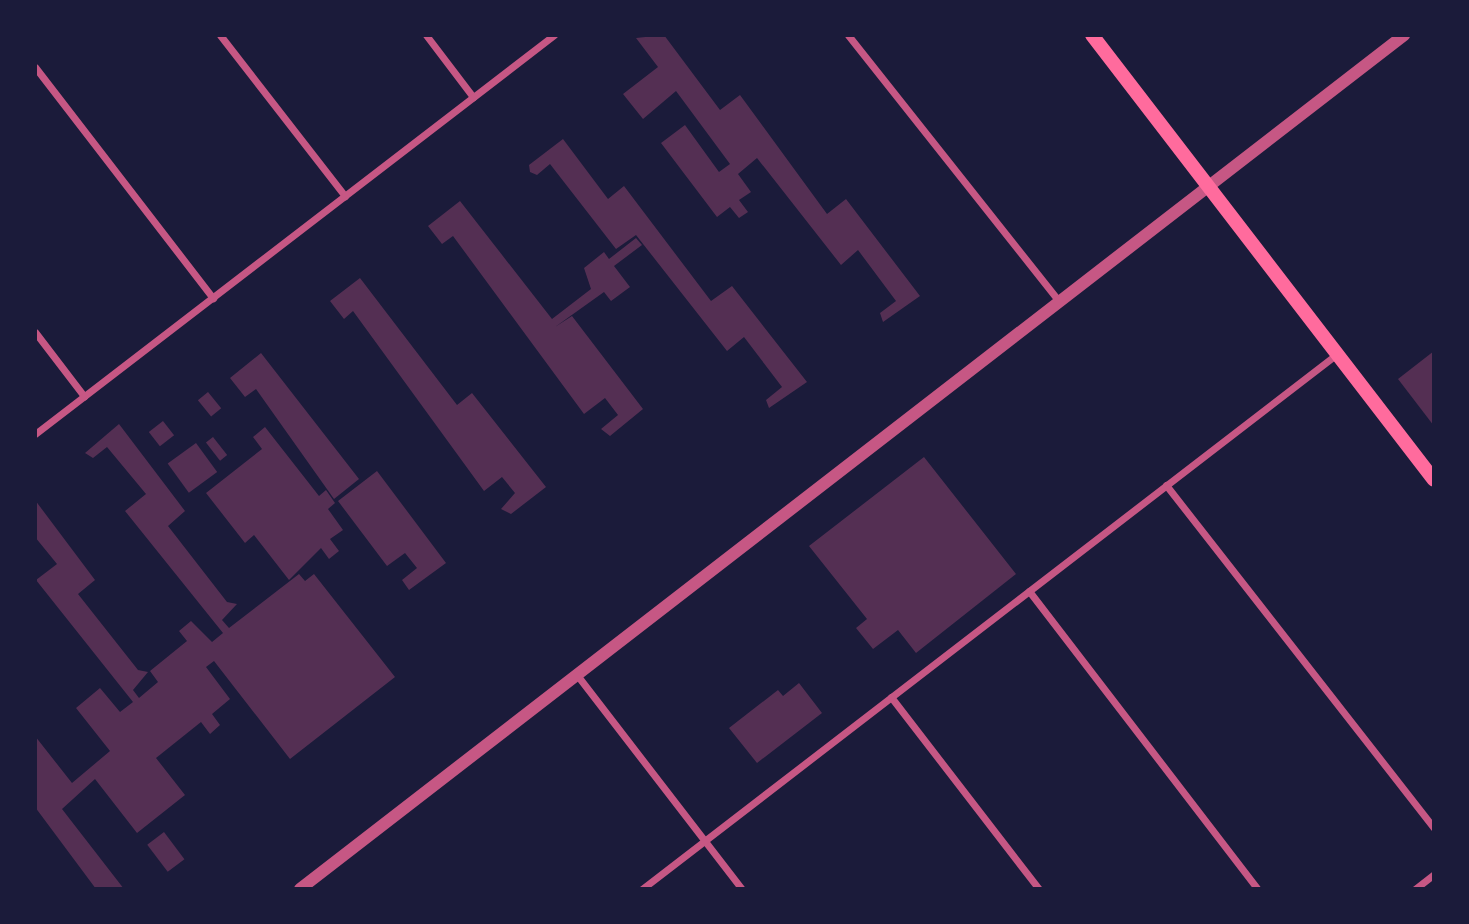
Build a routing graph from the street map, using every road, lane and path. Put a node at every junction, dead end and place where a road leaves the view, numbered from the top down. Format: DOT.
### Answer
graph roads {
  1 [pos="220,35"];
  2 [pos="426,35"];
  3 [pos="554,35"];
  4 [pos="848,35"];
  5 [pos="1092,35"];
  6 [pos="1404,35"];
  7 [pos="35,67"];
  8 [pos="473,97"];
  9 [pos="1207,185"];
  10 [pos="345,196"];
  11 [pos="213,298"];
  12 [pos="1060,302"];
  13 [pos="35,332"];
  14 [pos="1337,354"];
  15 [pos="84,396"];
  16 [pos="35,434"];
  17 [pos="1434,480"];
  18 [pos="1167,485"];
  19 [pos="1029,591"];
  20 [pos="577,675"];
  21 [pos="891,697"];
  22 [pos="1434,828"];
  23 [pos="704,841"];
  24 [pos="1434,874"];
  25 [pos="300,889"];
  26 [pos="642,889"];
  27 [pos="742,889"];
  28 [pos="1039,889"];
  29 [pos="1258,889"];
  30 [pos="1415,889"];
  1 -- 10 [label="street"];
  2 -- 8 [label="street"];
  3 -- 8 [label="street"];
  4 -- 12 [label="street"];
  5 -- 9 [label="main road"];
  6 -- 9 [label="street"];
  7 -- 11 [label="street"];
  8 -- 10 [label="street"];
  9 -- 12 [label="street"];
  9 -- 14 [label="main road"];
  10 -- 11 [label="street"];
  11 -- 15 [label="street"];
  12 -- 20 [label="street"];
  13 -- 15 [label="street"];
  14 -- 17 [label="main road"];
  14 -- 18 [label="street"];
  15 -- 16 [label="street"];
  18 -- 19 [label="street"];
  18 -- 22 [label="street"];
  19 -- 21 [label="street"];
  19 -- 29 [label="street"];
  20 -- 23 [label="street"];
  20 -- 25 [label="street"];
  21 -- 23 [label="street"];
  21 -- 28 [label="street"];
  23 -- 26 [label="street"];
  23 -- 27 [label="street"];
  24 -- 30 [label="street"];
}
